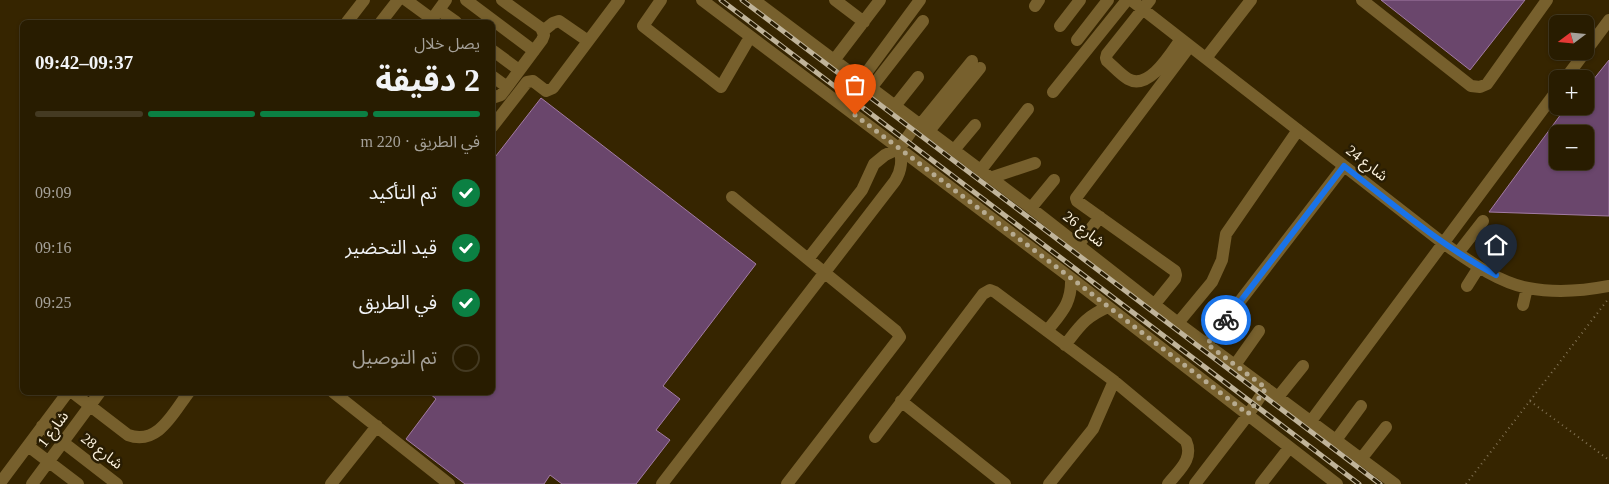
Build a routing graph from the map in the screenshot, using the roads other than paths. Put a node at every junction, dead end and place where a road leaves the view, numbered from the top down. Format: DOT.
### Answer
graph roads {
  1 [pos="364,0"];
  2 [pos="398,0"];
  3 [pos="406,0"];
  4 [pos="466,0"];
  5 [pos="502,0"];
  6 [pos="619,0"];
  7 [pos="661,0"];
  8 [pos="702,0"];
  9 [pos="754,0"];
  10 [pos="835,0"];
  11 [pos="880,0"];
  12 [pos="920,0"];
  13 [pos="1080,0"];
  14 [pos="1108,0"];
  15 [pos="1127,0"];
  16 [pos="1131,0"];
  17 [pos="1251,0"];
  18 [pos="1362,0"];
  19 [pos="1547,0"];
  20 [pos="1147,5"];
  21 [pos="437,13"];
  22 [pos="349,20"];
  23 [pos="383,20"];
  24 [pos="452,20"];
  25 [pos="493,20"];
  26 [pos="1609,20"];
  27 [pos="923,21"];
  28 [pos="495,22"];
  29 [pos="864,22"];
  30 [pos="1107,25"];
  31 [pos="1060,26"];
  32 [pos="543,31"];
  33 [pos="1121,36"];
  34 [pos="750,37"];
  35 [pos="1096,38"];
  36 [pos="1077,40"];
  37 [pos="588,41"];
  38 [pos="1186,43"];
  39 [pos="1110,50"];
  40 [pos="534,51"];
  41 [pos="495,52"];
  42 [pos="1206,58"];
  43 [pos="835,59"];
  44 [pos="976,65"];
  45 [pos="520,70"];
  46 [pos="1572,70"];
  47 [pos="918,77"];
  48 [pos="495,78"];
  49 [pos="861,80"];
  50 [pos="507,87"];
  51 [pos="872,88"];
  52 [pos="1053,92"];
  53 [pos="495,97"];
  54 [pos="1549,101"];
  55 [pos="895,106"];
  56 [pos="1028,109"];
  57 [pos="495,122"];
  58 [pos="974,125"];
  59 [pos="922,126"];
  60 [pos="1298,130"];
  61 [pos="900,148"];
  62 [pos="954,150"];
  63 [pos="1034,163"];
  64 [pos="1344,166"];
  65 [pos="985,174"];
  66 [pos="1054,180"];
  67 [pos="732,197"];
  68 [pos="1031,208"];
  69 [pos="1100,217"];
  70 [pos="1483,222"];
  71 [pos="1443,243"];
  72 [pos="1078,245"];
  73 [pos="1458,253"];
  74 [pos="808,259"];
  75 [pos="1479,266"];
  76 [pos="825,273"];
  77 [pos="1071,278"];
  78 [pos="1467,286"];
  79 [pos="1609,286"];
  80 [pos="1527,288"];
  81 [pos="1154,305"];
  82 [pos="1523,305"];
  83 [pos="1108,306"];
  84 [pos="1178,324"];
  85 [pos="1047,331"];
  86 [pos="1259,331"];
  87 [pos="1207,344"];
  88 [pos="1066,345"];
  89 [pos="1235,365"];
  90 [pos="1303,366"];
  91 [pos="1114,381"];
  92 [pos="1266,388"];
  93 [pos="66,395"];
  94 [pos="76,395"];
  95 [pos="98,395"];
  96 [pos="187,395"];
  97 [pos="337,395"];
  98 [pos="1278,397"];
  99 [pos="901,401"];
  100 [pos="90,406"];
  101 [pos="1360,406"];
  102 [pos="1248,414"];
  103 [pos="1311,422"];
  104 [pos="42,426"];
  105 [pos="377,426"];
  106 [pos="1386,427"];
  107 [pos="875,437"];
  108 [pos="1336,440"];
  109 [pos="63,442"];
  110 [pos="28,446"];
  111 [pos="1289,448"];
  112 [pos="1361,459"];
  113 [pos="49,461"];
  114 [pos="0,483"];
  115 [pos="32,484"];
  116 [pos="78,484"];
  117 [pos="117,484"];
  118 [pos="331,484"];
  119 [pos="449,484"];
  120 [pos="662,484"];
  121 [pos="787,484"];
  122 [pos="1005,484"];
  123 [pos="1049,484"];
  124 [pos="1168,484"];
  125 [pos="1194,484"];
  126 [pos="1261,484"];
  127 [pos="1337,484"];
  128 [pos="1394,484"];
  1 -- 22 [label="street"];
  2 -- 23 [label="street"];
  3 -- 21 [label="street"];
  4 -- 25 [label="street"];
  5 -- 32 [label="street"];
  6 -- 37 [label="street"];
  7 -- 34 [label="street"];
  8 -- 34 [label="street"];
  9 -- 43 [label="street, شارع 26"];
  10 -- 29 [label="street"];
  11 -- 29 [label="street"];
  12 -- 49 [label="street"];
  13 -- 31 [label="street"];
  14 -- 36 [label="street"];
  15 -- 30 [label="street"];
  16 -- 20 [label="street, شارع 24"];
  17 -- 42 [label="street"];
  18 -- 19 [label="street"];
  20 -- 33 [label="street"];
  20 -- 38 [label="street, شارع 24"];
  21 -- 24 [label="street"];
  26 -- 46 [label="street"];
  27 -- 51 [label="street"];
  28 -- 40 [label="street"];
  29 -- 43 [label="street"];
  30 -- 33 [label="street"];
  30 -- 35 [label="street"];
  32 -- 37 [label="street"];
  32 -- 40 [label="street"];
  33 -- 39 [label="street"];
  34 -- 61 [label="street"];
  35 -- 39 [label="street"];
  35 -- 52 [label="street"];
  37 -- 57 [label="street"];
  38 -- 39 [label="street"];
  38 -- 42 [label="street, شارع 24"];
  38 -- 69 [label="street"];
  40 -- 45 [label="street"];
  41 -- 45 [label="street"];
  42 -- 60 [label="street, شارع 24"];
  43 -- 49 [label="street, شارع 26"];
  44 -- 59 [label="street"];
  45 -- 50 [label="street"];
  47 -- 55 [label="street"];
  48 -- 50 [label="street"];
  49 -- 51 [label="street, شارع 26"];
  50 -- 53 [label="street"];
  51 -- 55 [label="street, شارع 26"];
  54 -- 71 [label="street"];
  55 -- 59 [label="street, شارع 26"];
  56 -- 65 [label="street"];
  58 -- 62 [label="street"];
  59 -- 61 [label="street"];
  59 -- 62 [label="street, شارع 26"];
  60 -- 64 [label="street, شارع 24"];
  60 -- 84 [label="street"];
  61 -- 74 [label="street"];
  61 -- 76 [label="street"];
  61 -- 77 [label="street"];
  62 -- 65 [label="street, شارع 26"];
  63 -- 65 [label="street"];
  64 -- 71 [label="street, شارع 24"];
  64 -- 87 [label="street"];
  65 -- 68 [label="street, شارع 26"];
  66 -- 68 [label="street"];
  67 -- 74 [label="street"];
  68 -- 72 [label="street, شارع 26"];
  69 -- 72 [label="street"];
  69 -- 81 [label="street"];
  70 -- 73 [label="street"];
  71 -- 73 [label="street, شارع 24"];
  71 -- 103 [label="street"];
  72 -- 81 [label="street, شارع 26"];
  73 -- 75 [label="street, شارع 24"];
  74 -- 76 [label="street"];
  75 -- 78 [label="street"];
  75 -- 80 [label="street, شارع 24"];
  76 -- 120 [label="street"];
  76 -- 121 [label="street"];
  77 -- 83 [label="street"];
  77 -- 85 [label="street"];
  79 -- 80 [label="street, شارع 24"];
  80 -- 82 [label="street"];
  81 -- 84 [label="street, شارع 26"];
  83 -- 88 [label="street"];
  83 -- 102 [label="street"];
  84 -- 87 [label="street, شارع 26"];
  85 -- 88 [label="street"];
  85 -- 99 [label="street"];
  86 -- 89 [label="street"];
  87 -- 89 [label="street, شارع 26"];
  88 -- 91 [label="street"];
  89 -- 92 [label="street, شارع 26"];
  90 -- 98 [label="street"];
  91 -- 123 [label="street"];
  91 -- 124 [label="street"];
  92 -- 98 [label="street, شارع 26"];
  92 -- 102 [label="street"];
  93 -- 104 [label="street, شارع 1"];
  94 -- 100 [label="street"];
  95 -- 100 [label="street, شارع 1"];
  96 -- 100 [label="street"];
  97 -- 105 [label="street"];
  98 -- 103 [label="street, شارع 26"];
  99 -- 107 [label="street"];
  99 -- 122 [label="street"];
  100 -- 109 [label="street, شارع 1"];
  101 -- 108 [label="street"];
  102 -- 111 [label="street"];
  102 -- 125 [label="street"];
  103 -- 108 [label="street, شارع 26"];
  104 -- 109 [label="street, شارع 28"];
  104 -- 110 [label="street, شارع 1"];
  105 -- 118 [label="street"];
  105 -- 119 [label="street"];
  106 -- 112 [label="street"];
  108 -- 112 [label="street, شارع 26"];
  109 -- 113 [label="street, شارع 1"];
  109 -- 117 [label="street, شارع 28"];
  110 -- 113 [label="street"];
  110 -- 114 [label="street, شارع 1"];
  111 -- 126 [label="street"];
  111 -- 127 [label="street"];
  112 -- 128 [label="street, شارع 26"];
  113 -- 115 [label="street, شارع 1"];
  113 -- 116 [label="street"];
}
